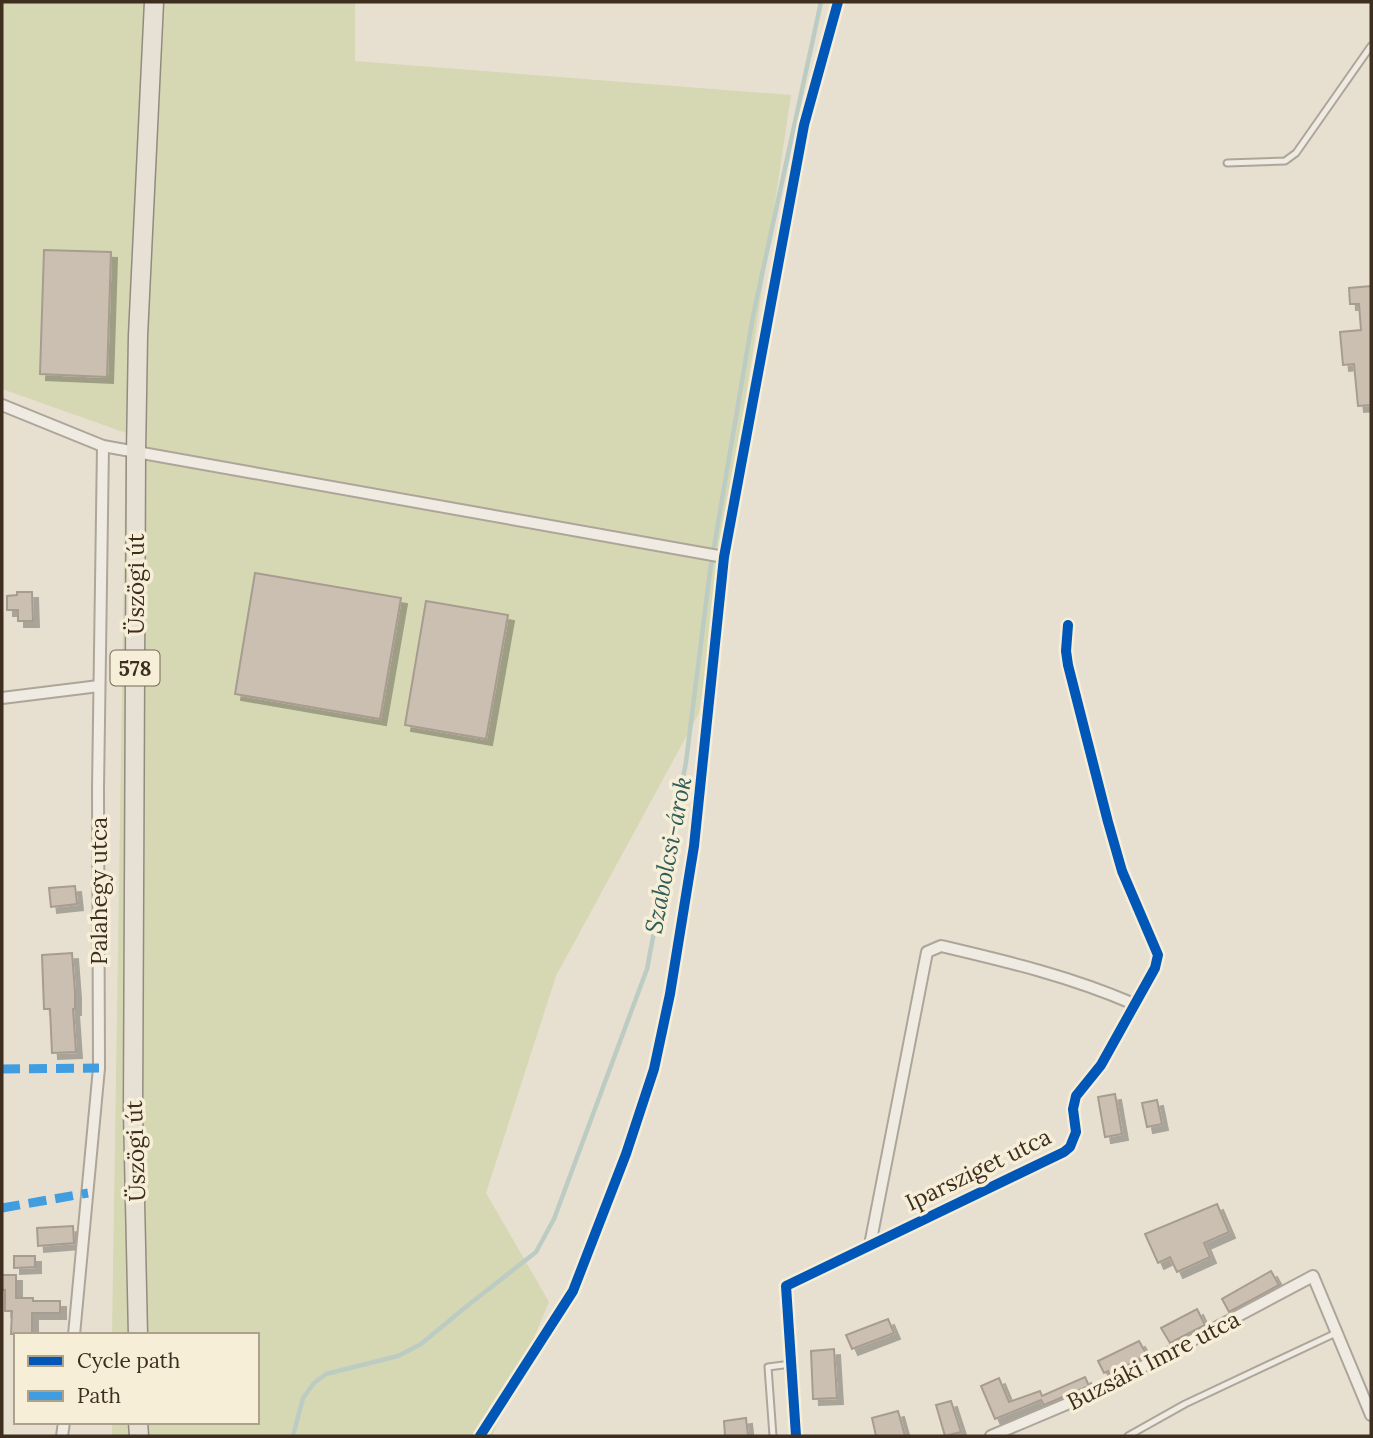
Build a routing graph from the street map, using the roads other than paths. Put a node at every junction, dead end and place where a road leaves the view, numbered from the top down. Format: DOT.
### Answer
graph roads {
  1 [pos="154,2"];
  2 [pos="838,2"];
  3 [pos="1371,46"];
  4 [pos="1227,163"];
  5 [pos="2,405"];
  6 [pos="103,446"];
  7 [pos="136,453"];
  8 [pos="717,556"];
  9 [pos="1068,625"];
  10 [pos="99,686"];
  11 [pos="2,698"];
  12 [pos="1134,1004"];
  13 [pos="870,1245"];
  14 [pos="74,1333"];
  15 [pos="138,1333"];
  16 [pos="1336,1333"];
  17 [pos="791,1364"];
  18 [pos="1371,1415"];
  19 [pos="480,1436"];
  20 [pos="773,1436"];
  21 [pos="796,1436"];
  22 [pos="991,1436"];
  23 [pos="1128,1436"];
  1 -- 7 [label="main road, Üszögi út / 578"];
  2 -- 8 [label="street"];
  3 -- 4 [label="lane"];
  5 -- 6 [label="street"];
  6 -- 7 [label="street"];
  6 -- 10 [label="street, Palahegy utca"];
  7 -- 8 [label="street"];
  7 -- 15 [label="main road, Üszögi út / 578"];
  8 -- 19 [label="street"];
  9 -- 12 [label="street, Iparsziget utca"];
  10 -- 11 [label="street"];
  10 -- 14 [label="street, Palahegy utca"];
  12 -- 13 [label="street, Iparsziget utca"];
  12 -- 13 [label="street, Iparsziget utca"];
  13 -- 17 [label="street, Iparsziget utca"];
  16 -- 18 [label="street"];
  16 -- 22 [label="street, Buzsáki Imre utca"];
  16 -- 23 [label="lane"];
  17 -- 20 [label="lane"];
  17 -- 21 [label="street"];
}
